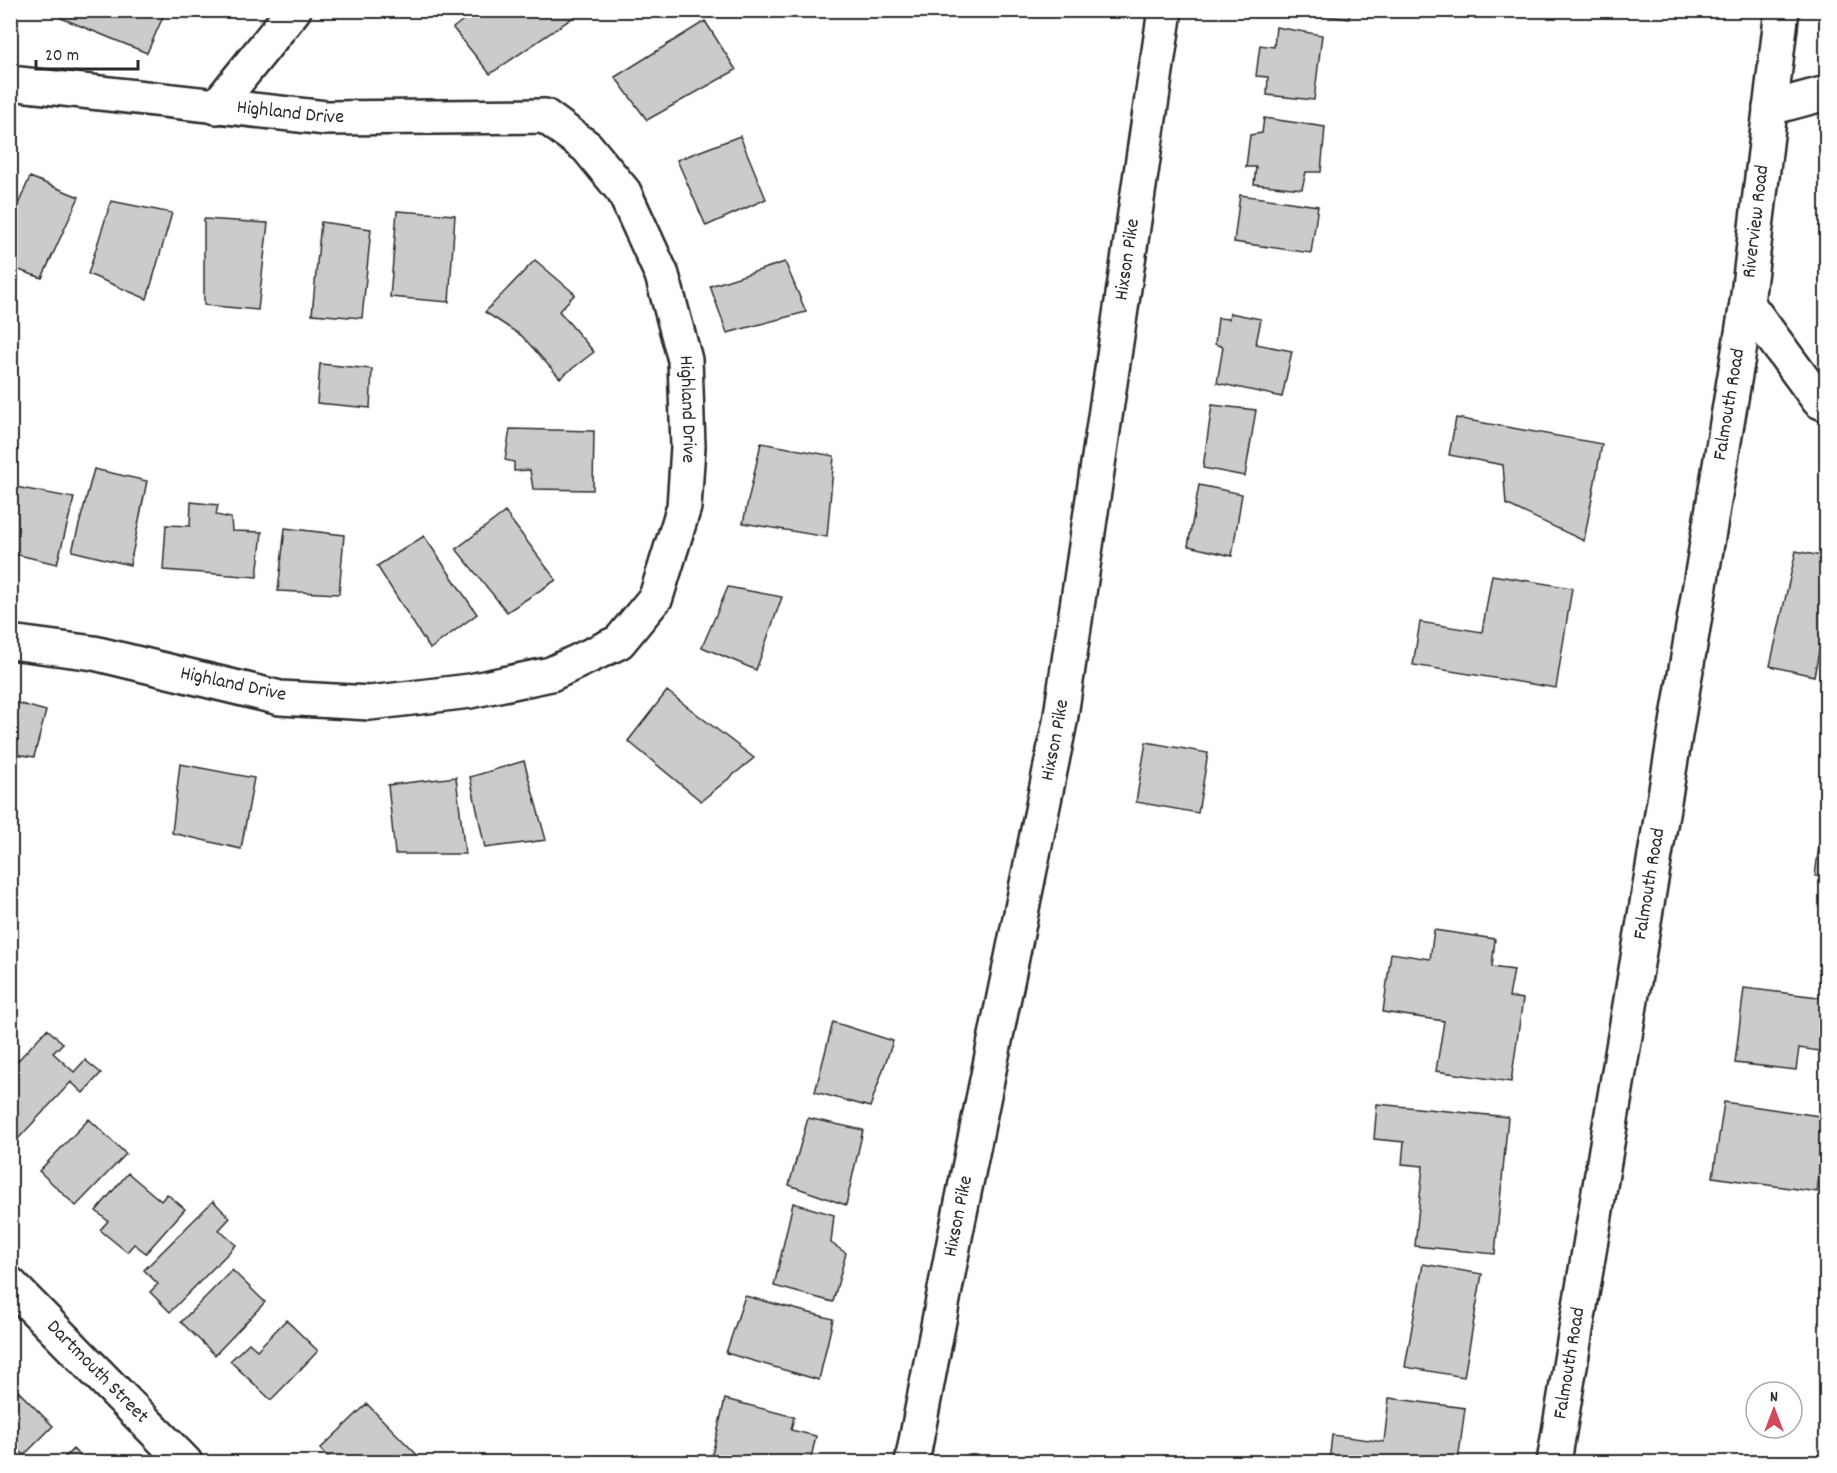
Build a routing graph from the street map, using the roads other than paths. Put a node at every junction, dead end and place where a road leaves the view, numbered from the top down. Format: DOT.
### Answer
graph roads {
  1 [pos="294,10"];
  2 [pos="1166,10"];
  3 [pos="1782,10"];
  4 [pos="10,84"];
  5 [pos="1827,93"];
  6 [pos="216,107"];
  7 [pos="1770,108"];
  8 [pos="1747,303"];
  9 [pos="1827,404"];
  10 [pos="10,642"];
  11 [pos="10,1284"];
  12 [pos="185,1462"];
  13 [pos="912,1462"];
  14 [pos="1554,1462"];
  1 -- 6 [label="street"];
  2 -- 13 [label="street, Hixson Pike"];
  3 -- 7 [label="street, Riverview Road"];
  4 -- 6 [label="street, Highland Drive"];
  5 -- 7 [label="street"];
  6 -- 10 [label="street, Highland Drive"];
  7 -- 8 [label="street, Riverview Road"];
  8 -- 9 [label="street, Riverview Road"];
  8 -- 14 [label="street, Falmouth Road"];
  11 -- 12 [label="street, Dartmouth Street"];
}
